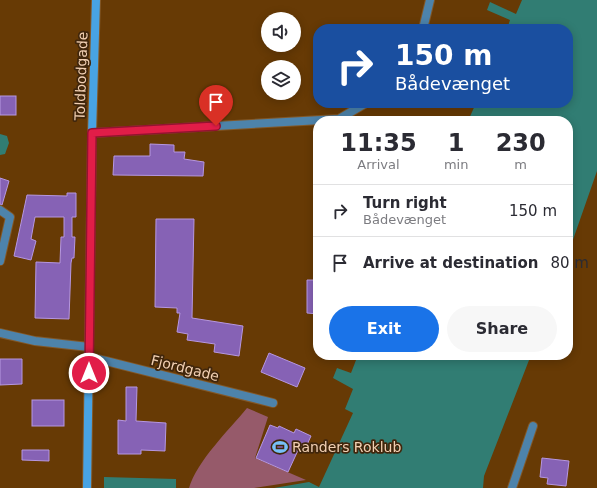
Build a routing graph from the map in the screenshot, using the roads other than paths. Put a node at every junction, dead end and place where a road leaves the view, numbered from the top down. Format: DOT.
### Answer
graph roads {
  1 [pos="96,0"];
  2 [pos="430,0"];
  3 [pos="424,24"];
  4 [pos="358,108"];
  5 [pos="344,116"];
  6 [pos="313,120"];
  7 [pos="92,133"];
  8 [pos="0,210"];
  9 [pos="0,261"];
  10 [pos="0,333"];
  11 [pos="89,347"];
  12 [pos="90,357"];
  13 [pos="273,403"];
  14 [pos="533,426"];
  15 [pos="87,488"];
  16 [pos="512,488"];
  1 -- 7 [label="street, Toldbodgade"];
  2 -- 3 [label="street"];
  4 -- 5 [label="street"];
  6 -- 7 [label="street"];
  7 -- 11 [label="street, Toldbodgade"];
  8 -- 9 [label="street"];
  10 -- 11 [label="street"];
  11 -- 12 [label="street, Toldbodgade"];
  12 -- 13 [label="street, Fjordgade"];
  12 -- 15 [label="street, Toldbodgade"];
  14 -- 16 [label="street"];
}
